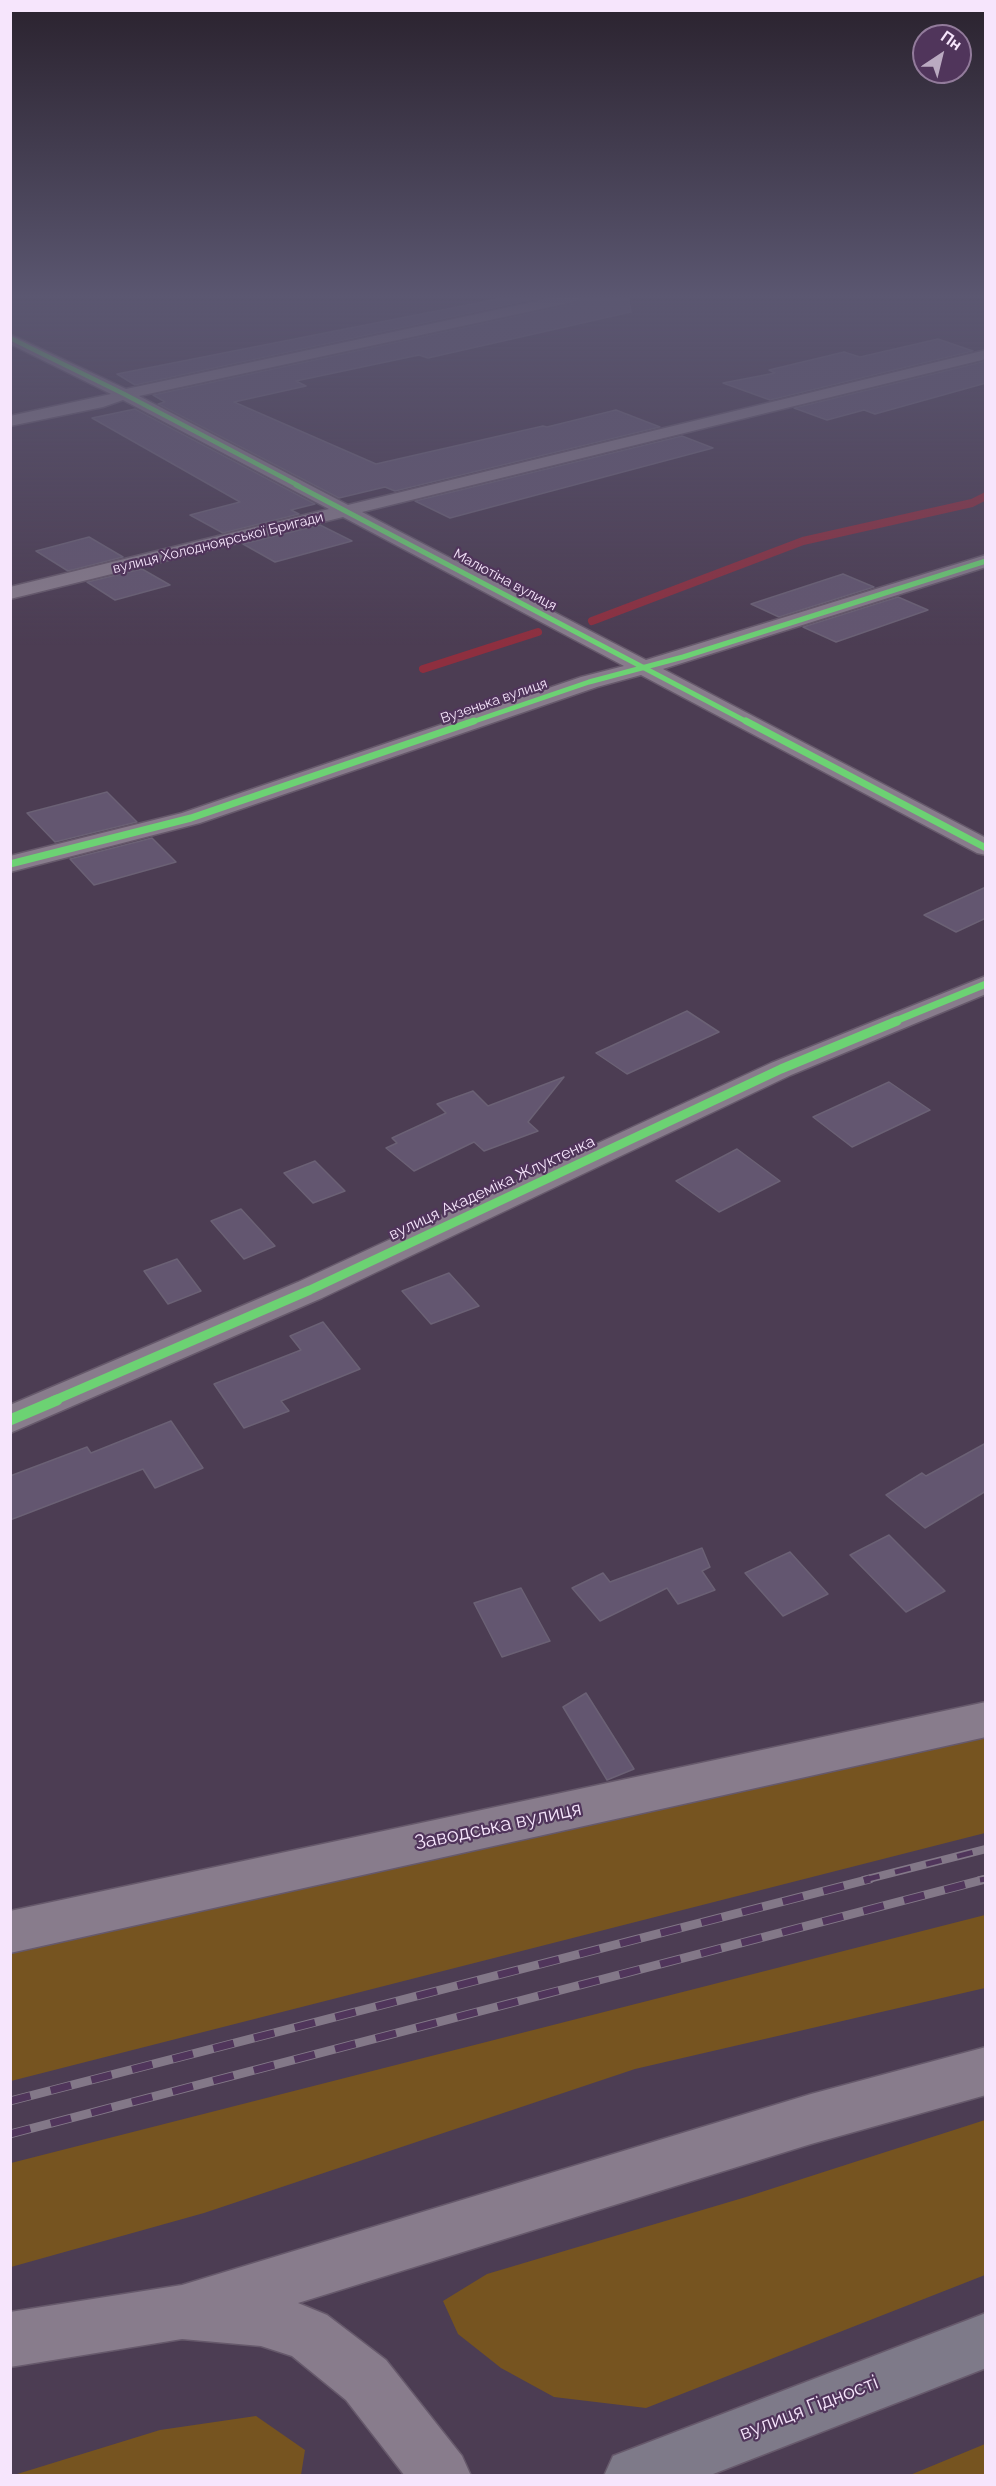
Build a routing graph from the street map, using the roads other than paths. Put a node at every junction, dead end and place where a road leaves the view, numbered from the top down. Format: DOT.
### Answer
graph roads {
  1 [pos="44,414"];
  2 [pos="161,414"];
  3 [pos="743,414"];
  4 [pos="10,421"];
  5 [pos="345,512"];
  6 [pos="986,561"];
  7 [pos="10,593"];
  8 [pos="642,667"];
  9 [pos="986,848"];
  10 [pos="10,864"];
  11 [pos="986,984"];
  12 [pos="10,1420"];
  13 [pos="986,1719"];
  14 [pos="10,1932"];
  15 [pos="986,2071"];
  16 [pos="182,2312"];
  17 [pos="10,2340"];
  18 [pos="986,2340"];
  19 [pos="442,2475"];
  20 [pos="633,2475"];
  1 -- 4 [label="street"];
  2 -- 5 [label="street, Малютіна вулиця"];
  3 -- 5 [label="street, вулиця Холодноярської Бригади"];
  5 -- 7 [label="street, вулиця Холодноярської Бригади"];
  5 -- 8 [label="street, Малютіна вулиця"];
  6 -- 8 [label="street, Вузенька вулиця"];
  8 -- 9 [label="street, Малютіна вулиця"];
  8 -- 10 [label="street, Вузенька вулиця"];
  11 -- 12 [label="street, вулиця Академіка Жлуктенка"];
  13 -- 14 [label="street, Заводська вулиця"];
  15 -- 16 [label="street"];
  16 -- 17 [label="street"];
  16 -- 19 [label="street"];
  18 -- 20 [label="main road, вулиця Гідності"];
}
